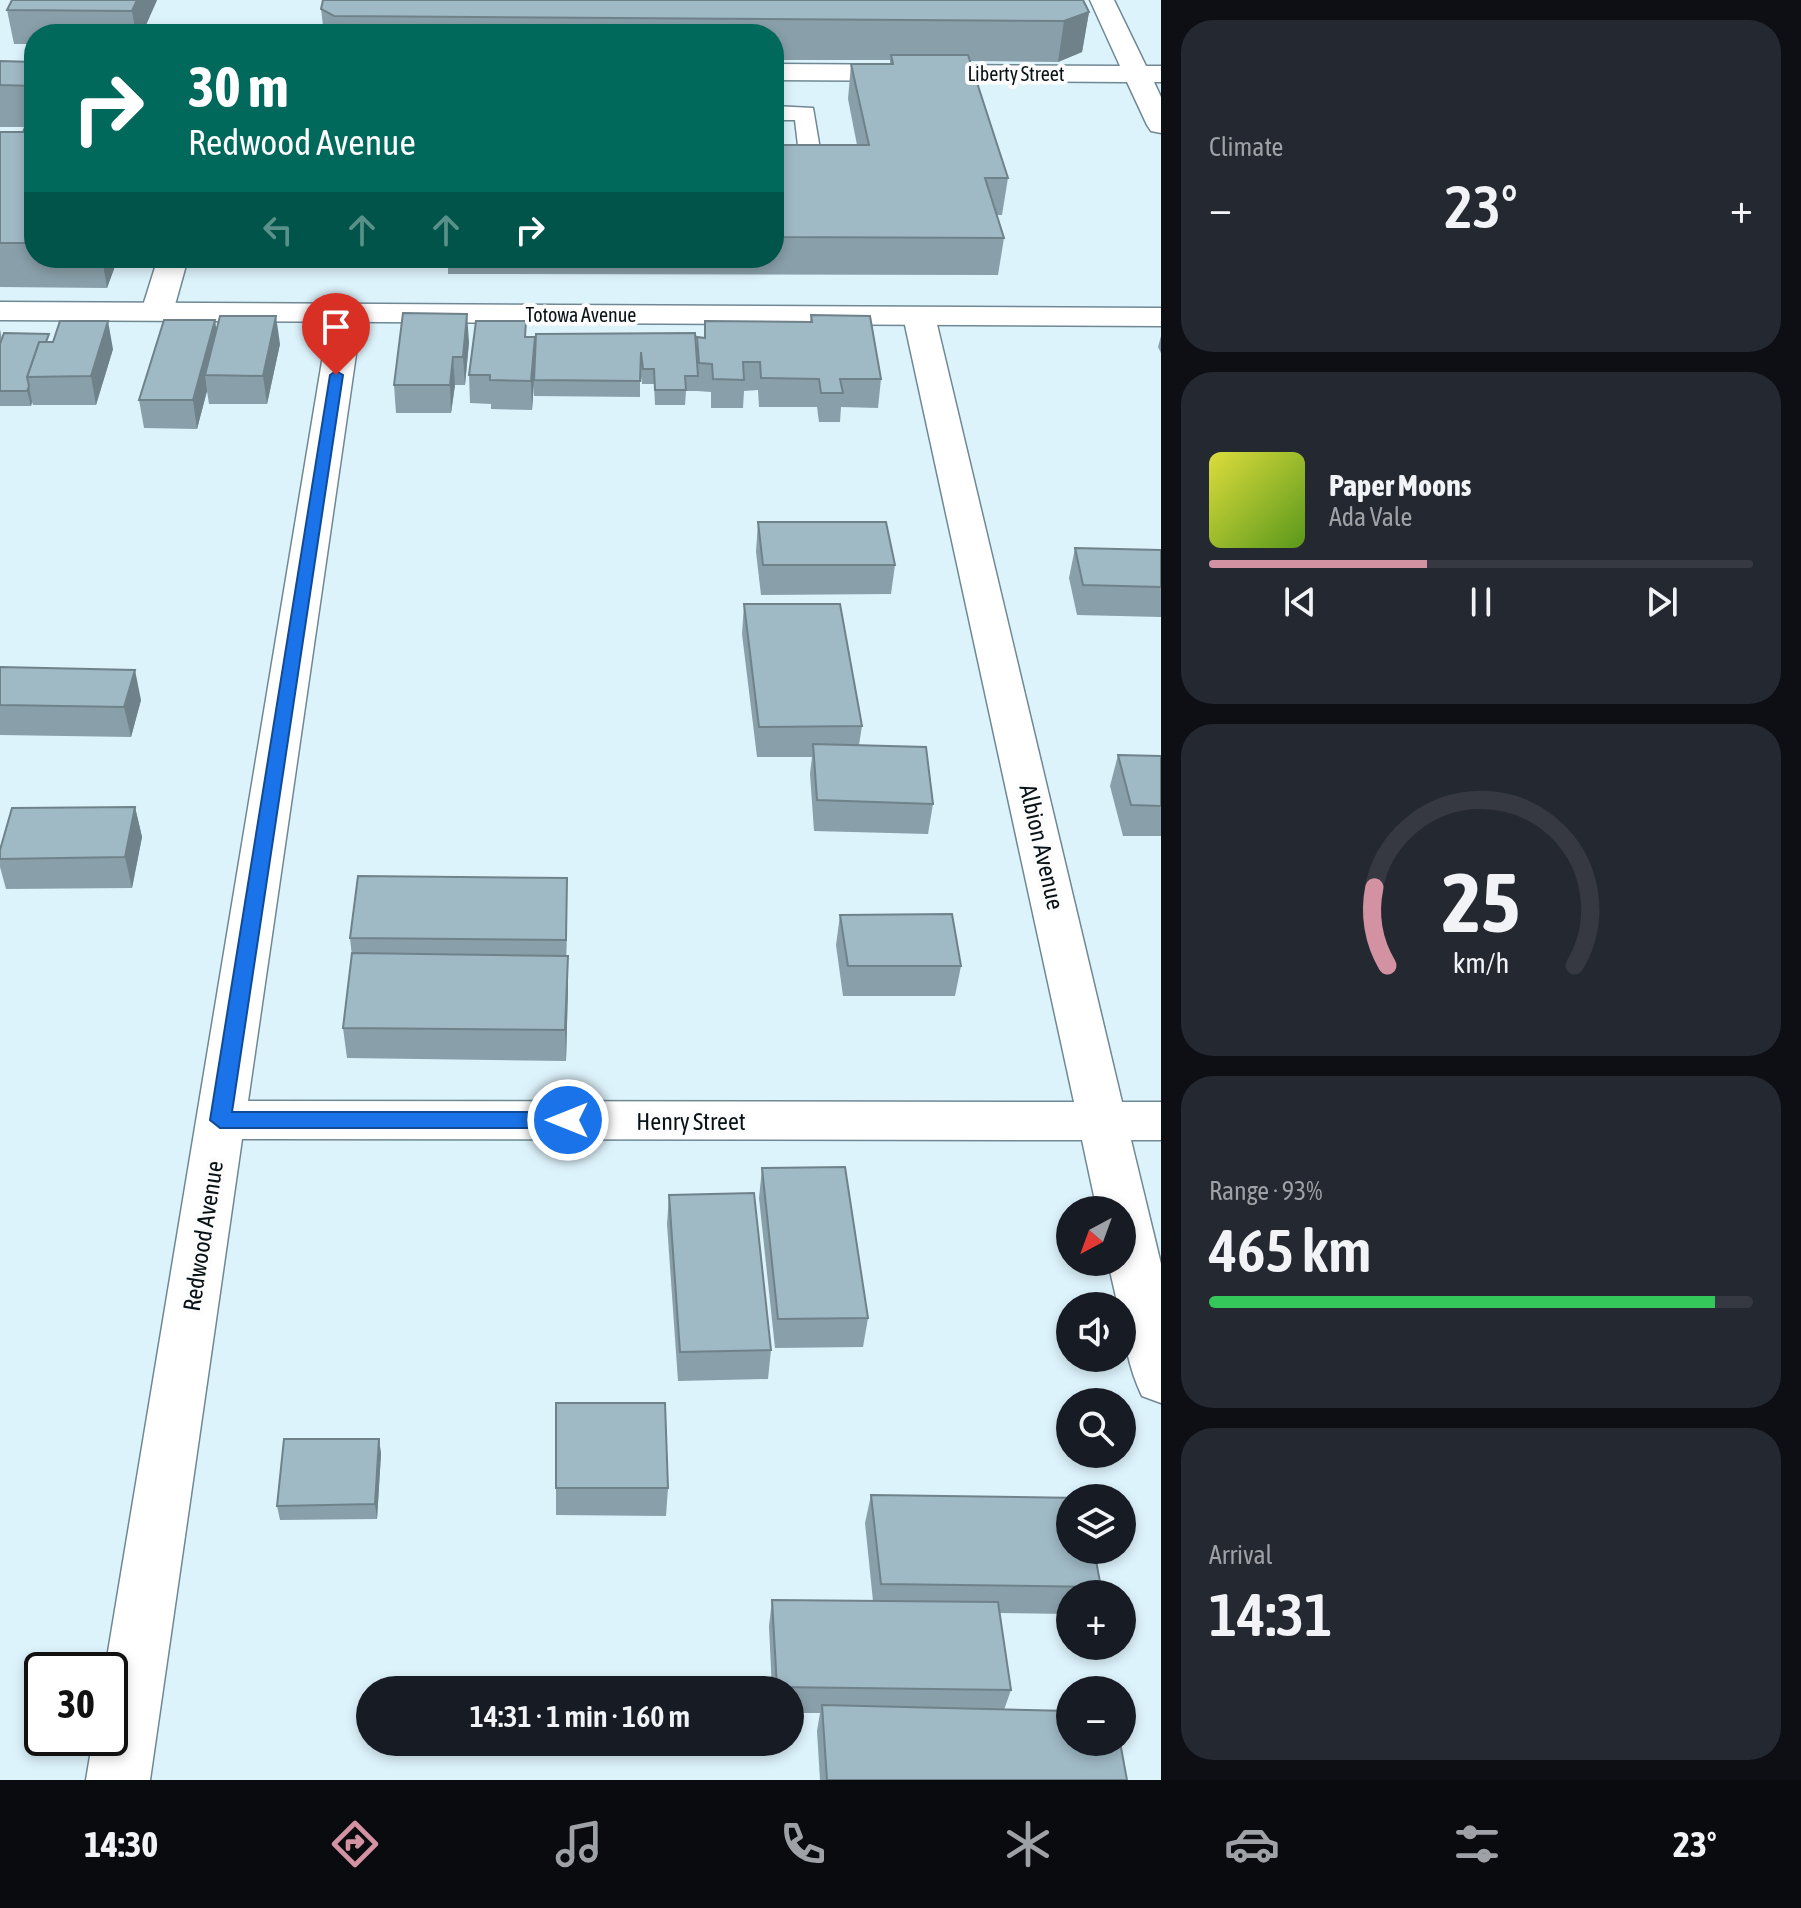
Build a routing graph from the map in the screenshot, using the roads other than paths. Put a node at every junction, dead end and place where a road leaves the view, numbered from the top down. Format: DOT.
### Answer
graph roads {
  1 [pos="1102,0"];
  2 [pos="784,72"];
  3 [pos="1149,74"];
  4 [pos="784,113"];
  5 [pos="1161,125"];
  6 [pos="784,160"];
  7 [pos="170,268"];
  8 [pos="0,311"];
  9 [pos="157,312"];
  10 [pos="346,313"];
  11 [pos="919,316"];
  12 [pos="1161,317"];
  13 [pos="220,1120"];
  14 [pos="1105,1121"];
  15 [pos="1161,1121"];
  16 [pos="1161,1379"];
  17 [pos="118,1780"];
  1 -- 3 [label="street"];
  2 -- 3 [label="street, Liberty Street"];
  3 -- 5 [label="street"];
  4 -- 6 [label="lane"];
  7 -- 9 [label="street"];
  8 -- 9 [label="street, Totowa Avenue"];
  9 -- 10 [label="street, Totowa Avenue"];
  10 -- 11 [label="street, Totowa Avenue"];
  10 -- 13 [label="street, Redwood Avenue"];
  11 -- 12 [label="street, Totowa Avenue"];
  11 -- 14 [label="street, Albion Avenue"];
  13 -- 14 [label="street, Henry Street"];
  13 -- 17 [label="street, Redwood Avenue"];
  14 -- 15 [label="street, Henry Street"];
  14 -- 16 [label="street, Albion Avenue"];
}
